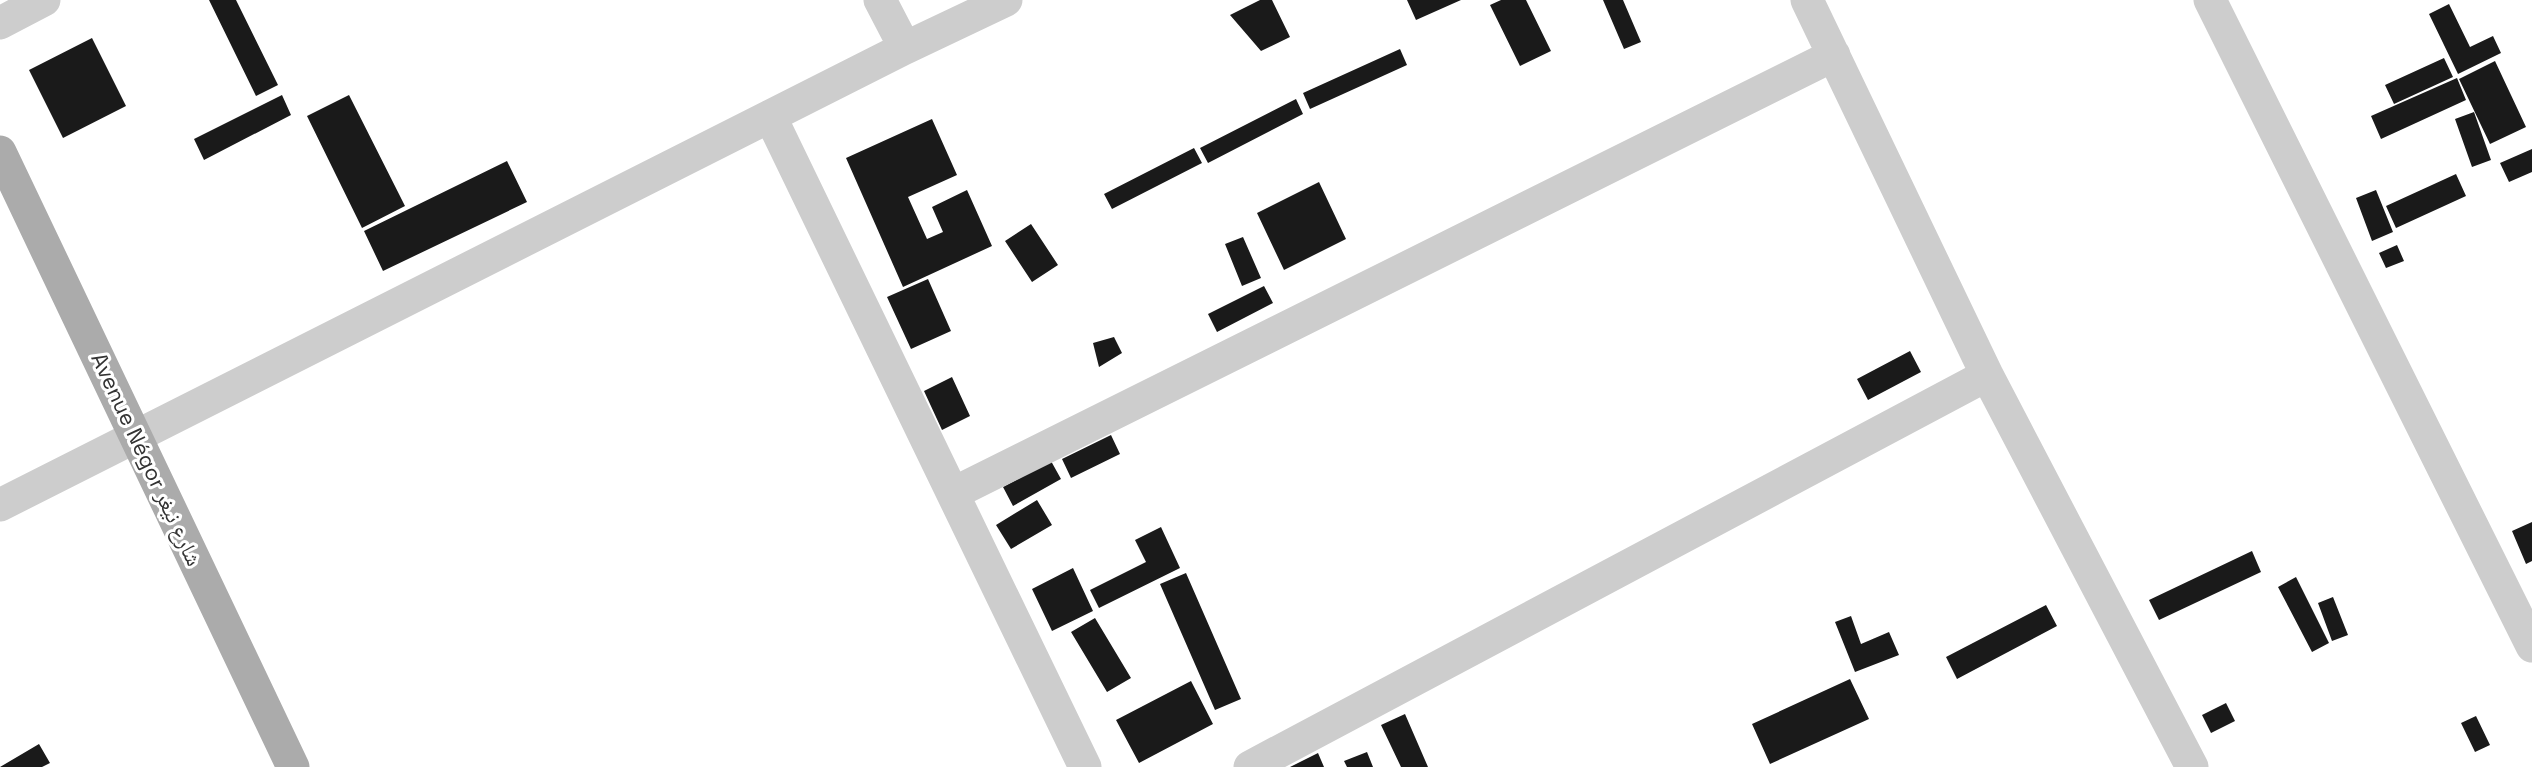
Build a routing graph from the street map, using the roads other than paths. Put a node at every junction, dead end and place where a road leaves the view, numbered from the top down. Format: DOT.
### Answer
graph roads {
  1 [pos="44,0"];
  2 [pos="880,0"];
  3 [pos="1006,0"];
  4 [pos="1807,0"];
  5 [pos="2210,0"];
  6 [pos="0,23"];
  7 [pos="905,48"];
  8 [pos="1834,55"];
  9 [pos="770,116"];
  10 [pos="0,152"];
  11 [pos="1987,375"];
  12 [pos="137,437"];
  13 [pos="954,493"];
  14 [pos="0,506"];
  15 [pos="2532,646"];
  16 [pos="2183,764"];
  17 [pos="293,767"];
  18 [pos="1085,767"];
  19 [pos="1250,767"];
  1 -- 6 [label="street"];
  2 -- 7 [label="street"];
  3 -- 7 [label="street"];
  4 -- 8 [label="street"];
  5 -- 15 [label="street"];
  7 -- 9 [label="street"];
  8 -- 11 [label="street"];
  8 -- 13 [label="street"];
  9 -- 12 [label="street"];
  9 -- 13 [label="street"];
  10 -- 12 [label="main road, Avenue Négor شارع نيغر"];
  11 -- 16 [label="street"];
  11 -- 19 [label="street"];
  12 -- 14 [label="street"];
  12 -- 17 [label="main road, Avenue Négor شارع نيغر"];
  13 -- 18 [label="street"];
}
